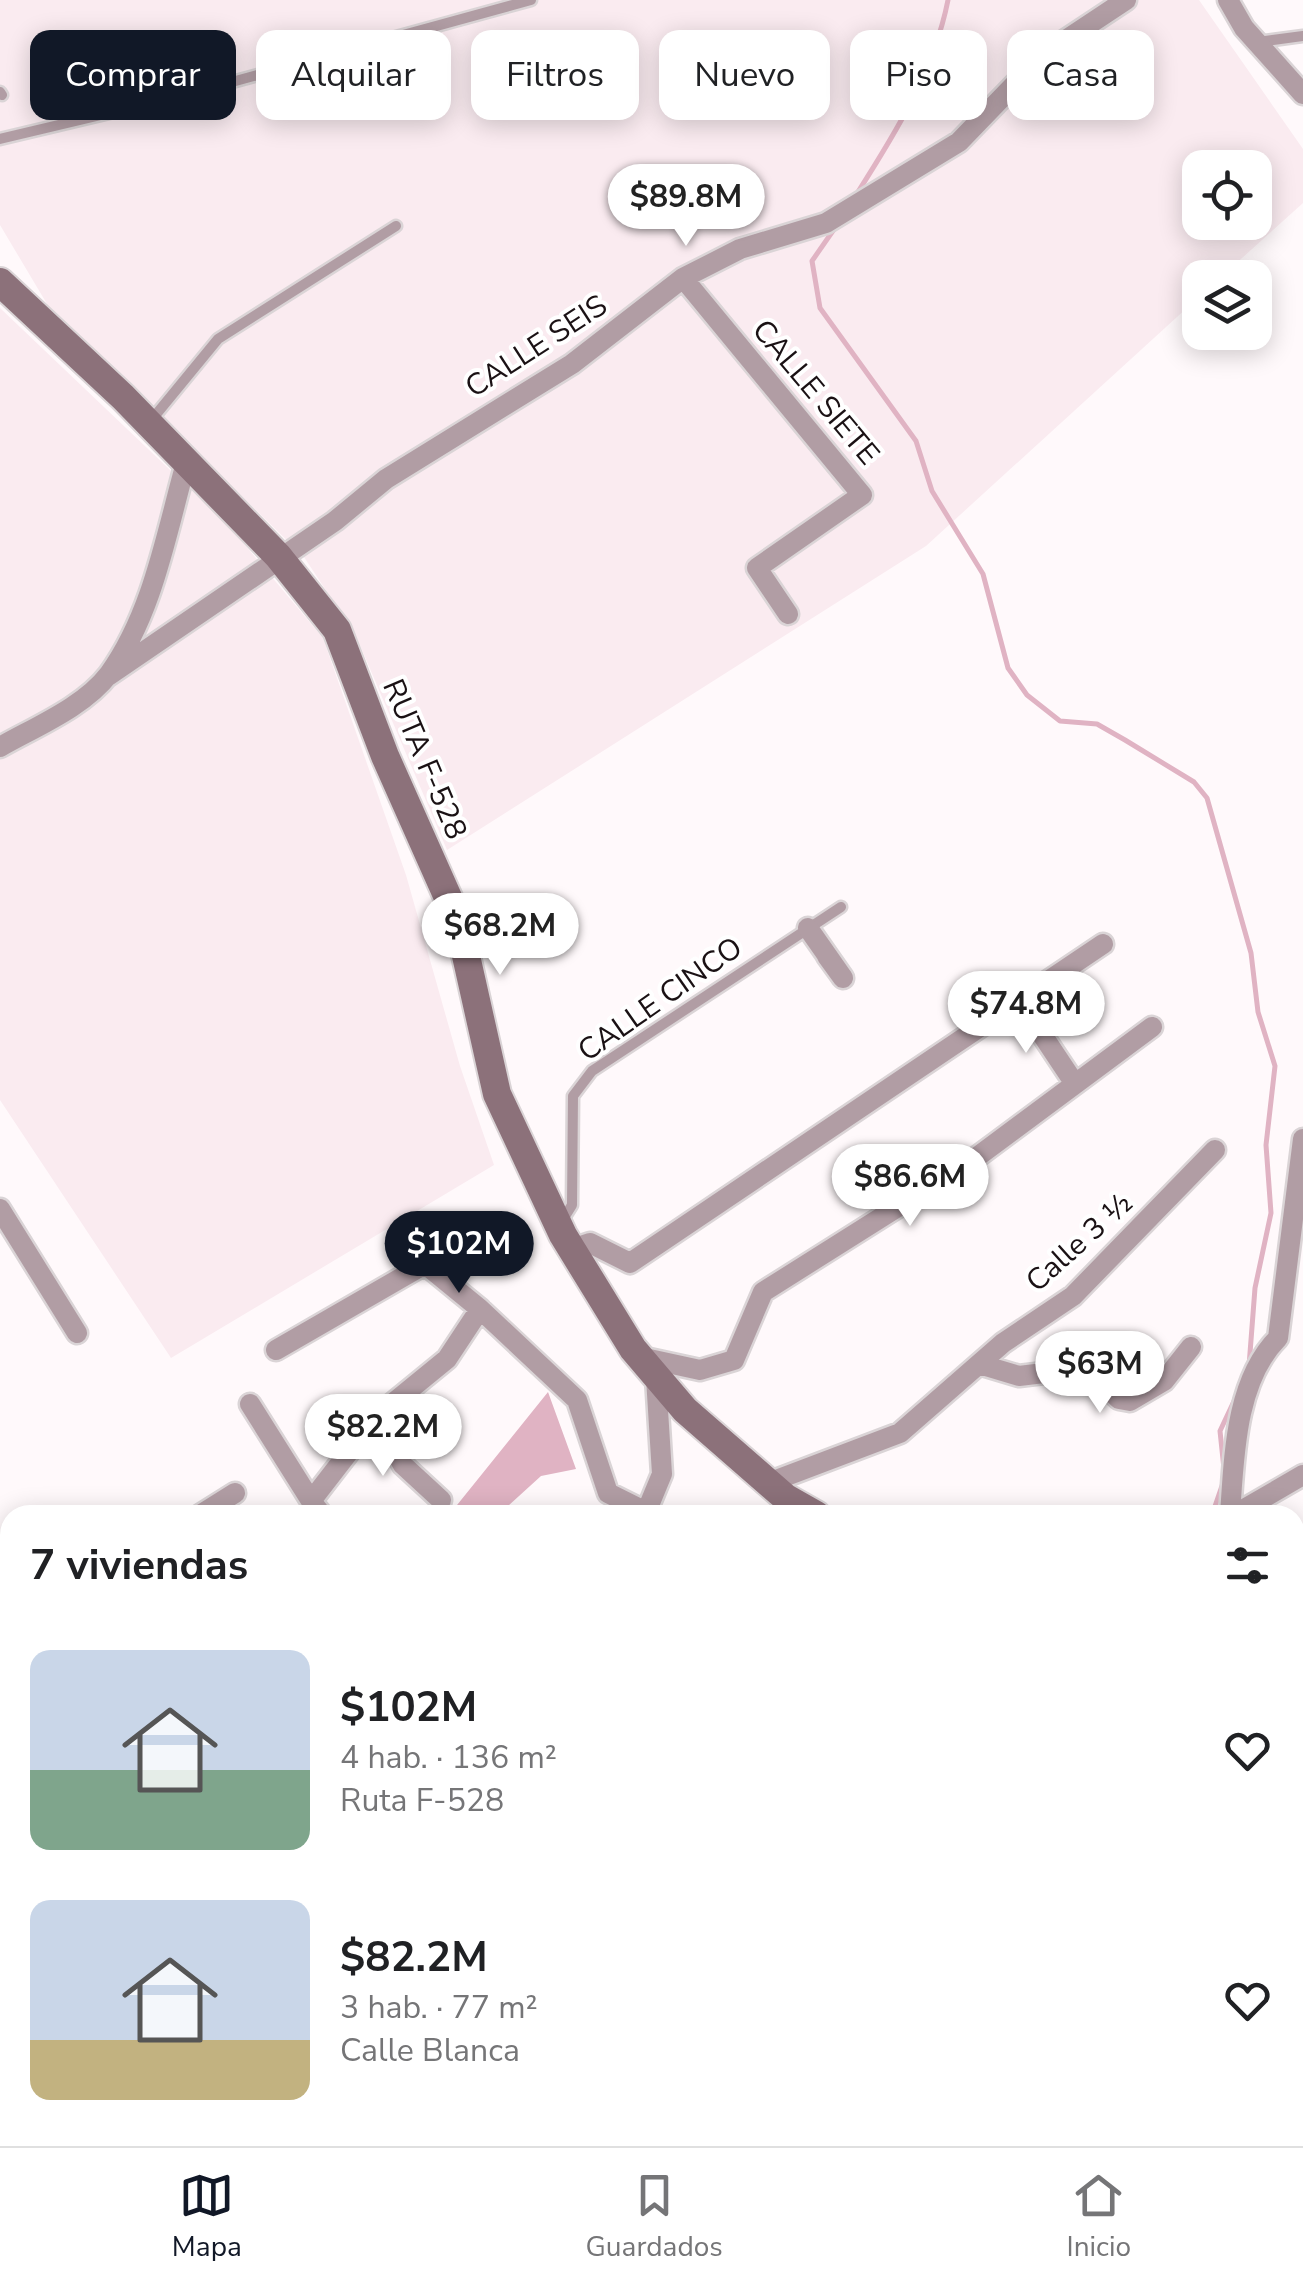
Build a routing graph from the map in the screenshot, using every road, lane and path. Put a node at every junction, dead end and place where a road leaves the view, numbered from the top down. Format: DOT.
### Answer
graph roads {
  1 [pos="531,0"];
  2 [pos="1126,0"];
  3 [pos="1228,0"];
  4 [pos="1303,36"];
  5 [pos="1257,42"];
  6 [pos="1303,94"];
  7 [pos="0,139"];
  8 [pos="396,226"];
  9 [pos="683,278"];
  10 [pos="0,282"];
  11 [pos="148,424"];
  12 [pos="186,463"];
  13 [pos="278,556"];
  14 [pos="788,614"];
  15 [pos="108,676"];
  16 [pos="0,747"];
  17 [pos="841,906"];
  18 [pos="808,928"];
  19 [pos="1103,944"];
  20 [pos="827,956"];
  21 [pos="1019,1000"];
  22 [pos="1152,1028"];
  23 [pos="1075,1084"];
  24 [pos="1303,1139"];
  25 [pos="1215,1150"];
  26 [pos="0,1208"];
  27 [pos="574,1239"];
  28 [pos="480,1310"];
  29 [pos="77,1333"];
  30 [pos="1191,1346"];
  31 [pos="276,1350"];
  32 [pos="979,1364"];
  33 [pos="656,1367"];
  34 [pos="250,1404"];
  35 [pos="376,1417"];
  36 [pos="1303,1475"];
  37 [pos="768,1483"];
  38 [pos="236,1493"];
  39 [pos="441,1500"];
  40 [pos="216,1505"];
  41 [pos="314,1505"];
  42 [pos="318,1505"];
  43 [pos="630,1505"];
  44 [pos="649,1505"];
  45 [pos="795,1505"];
  46 [pos="1233,1505"];
  47 [pos="1250,1505"];
  1 -- 7 [label="lane"];
  2 -- 9 [label="street, CALLE SEIS"];
  3 -- 5 [label="street"];
  4 -- 5 [label="lane"];
  5 -- 6 [label="street"];
  8 -- 11 [label="lane"];
  9 -- 13 [label="street, CALLE SEIS"];
  9 -- 14 [label="street, CALLE SIETE"];
  10 -- 11 [label="main road, RUTA F-528"];
  11 -- 12 [label="main road, RUTA F-528"];
  12 -- 13 [label="main road, RUTA F-528"];
  12 -- 15 [label="street"];
  13 -- 15 [label="street, CALLE SEIS"];
  13 -- 27 [label="main road, RUTA F-528"];
  15 -- 16 [label="street, CALLE SEIS"];
  17 -- 18 [label="lane, CALLE CINCO"];
  18 -- 20 [label="street"];
  18 -- 27 [label="lane, CALLE CINCO"];
  19 -- 21 [label="street"];
  21 -- 23 [label="street"];
  21 -- 27 [label="street"];
  22 -- 23 [label="street"];
  23 -- 33 [label="street"];
  24 -- 46 [label="street"];
  25 -- 32 [label="street, Calle 3 ½"];
  26 -- 29 [label="street"];
  27 -- 33 [label="main road, RUTA F-528"];
  28 -- 31 [label="street"];
  28 -- 35 [label="street"];
  28 -- 43 [label="street"];
  30 -- 32 [label="street"];
  32 -- 37 [label="street, Calle 3 ½"];
  33 -- 37 [label="main road, RUTA F-528"];
  33 -- 44 [label="street"];
  34 -- 41 [label="street"];
  35 -- 39 [label="street"];
  35 -- 42 [label="street"];
  36 -- 47 [label="street"];
  37 -- 45 [label="main road, RUTA F-528"];
  38 -- 40 [label="street"];
}
